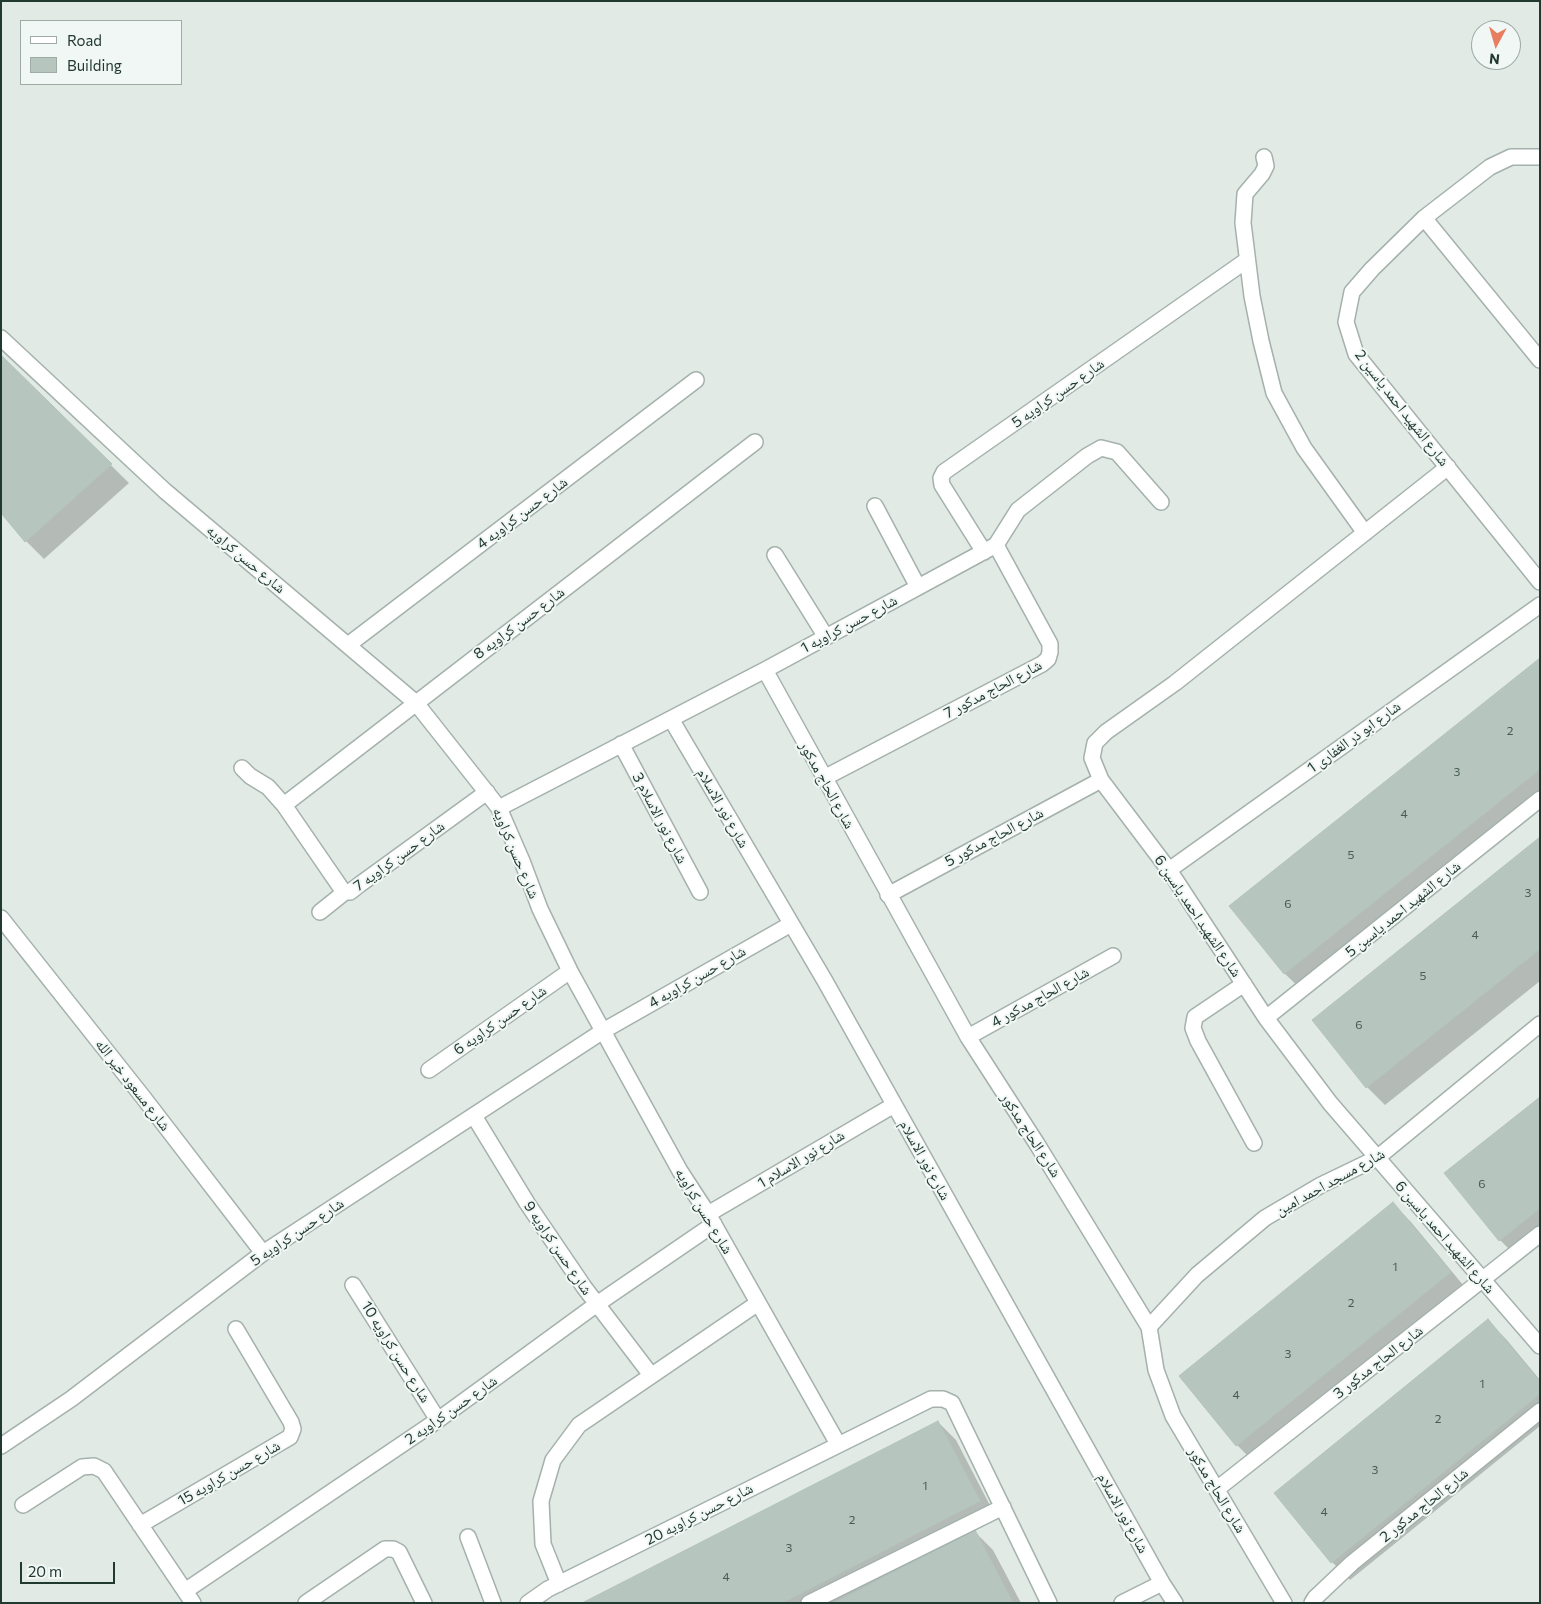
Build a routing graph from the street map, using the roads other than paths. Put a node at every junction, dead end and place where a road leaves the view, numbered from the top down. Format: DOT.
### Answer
graph roads {
  1 [pos="1264,157"];
  2 [pos="1540,157"];
  3 [pos="1424,218"];
  4 [pos="1247,260"];
  5 [pos="1,338"];
  6 [pos="1540,360"];
  7 [pos="696,380"];
  8 [pos="756,442"];
  9 [pos="1448,467"];
  10 [pos="1161,502"];
  11 [pos="875,506"];
  12 [pos="1365,533"];
  13 [pos="990,548"];
  14 [pos="775,555"];
  15 [pos="1540,582"];
  16 [pos="918,587"];
  17 [pos="1540,605"];
  18 [pos="826,637"];
  19 [pos="348,646"];
  20 [pos="764,670"];
  21 [pos="416,703"];
  22 [pos="670,719"];
  23 [pos="621,744"];
  24 [pos="242,768"];
  25 [pos="824,778"];
  26 [pos="1100,780"];
  27 [pos="487,792"];
  28 [pos="1540,799"];
  29 [pos="284,805"];
  30 [pos="500,808"];
  31 [pos="1169,870"];
  32 [pos="346,892"];
  33 [pos="700,892"];
  34 [pos="888,895"];
  35 [pos="320,912"];
  36 [pos="1,918"];
  37 [pos="790,924"];
  38 [pos="1113,956"];
  39 [pos="570,971"];
  40 [pos="1244,984"];
  41 [pos="1266,1018"];
  42 [pos="1540,1024"];
  43 [pos="603,1031"];
  44 [pos="968,1037"];
  45 [pos="429,1070"];
  46 [pos="894,1105"];
  47 [pos="474,1116"];
  48 [pos="1254,1143"];
  49 [pos="1377,1158"];
  50 [pos="711,1219"];
  51 [pos="1540,1234"];
  52 [pos="263,1253"];
  53 [pos="1482,1279"];
  54 [pos="353,1285"];
  55 [pos="758,1303"];
  56 [pos="597,1304"];
  57 [pos="1149,1327"];
  58 [pos="236,1329"];
  59 [pos="1540,1346"];
  60 [pos="650,1375"];
  61 [pos="1540,1411"];
  62 [pos="438,1420"];
  63 [pos="838,1444"];
  64 [pos="1,1446"];
  65 [pos="1216,1489"];
  66 [pos="23,1505"];
  67 [pos="1003,1507"];
  68 [pos="140,1525"];
  69 [pos="468,1537"];
  70 [pos="1162,1583"];
  71 [pos="559,1584"];
  72 [pos="189,1597"];
  73 [pos="306,1603"];
  74 [pos="424,1603"];
  75 [pos="493,1603"];
  76 [pos="528,1603"];
  77 [pos="808,1603"];
  78 [pos="1049,1603"];
  79 [pos="1122,1603"];
  80 [pos="1175,1603"];
  81 [pos="1284,1603"];
  82 [pos="1312,1603"];
  1 -- 4 [label="street"];
  2 -- 3 [label="street, شارع الشهيد احمد ياسين 2"];
  3 -- 6 [label="street"];
  3 -- 9 [label="street, شارع الشهيد احمد ياسين 2"];
  4 -- 12 [label="street"];
  4 -- 13 [label="street, شارع حسن كراويه 5"];
  5 -- 19 [label="street, شارع حسن كراويه"];
  7 -- 19 [label="street, شارع حسن كراويه 4"];
  8 -- 21 [label="street, شارع حسن كراويه 8"];
  9 -- 12 [label="street, شارع الشهيد احمد ياسين 6"];
  9 -- 15 [label="street, شارع الشهيد احمد ياسين 2"];
  10 -- 13 [label="street, شارع حسن كراويه 1"];
  11 -- 16 [label="street"];
  12 -- 26 [label="street, شارع الشهيد احمد ياسين 6"];
  13 -- 16 [label="street, شارع حسن كراويه 1"];
  13 -- 25 [label="street, شارع الحاج مدكور 7"];
  14 -- 18 [label="street"];
  16 -- 18 [label="street, شارع حسن كراويه 1"];
  17 -- 31 [label="street, شارع ابو ذر الغفارى 1"];
  18 -- 20 [label="street, شارع حسن كراويه 1"];
  19 -- 21 [label="street, شارع حسن كراويه"];
  20 -- 22 [label="street, شارع حسن كراويه 1"];
  20 -- 25 [label="street, شارع الحاج مدكور"];
  21 -- 27 [label="street, شارع حسن كراويه"];
  21 -- 29 [label="street, شارع حسن كراويه 8"];
  22 -- 23 [label="street, شارع حسن كراويه 1"];
  22 -- 37 [label="street, شارع نور الاسلام"];
  23 -- 30 [label="street, شارع حسن كراويه 1"];
  23 -- 33 [label="street, شارع نور الاسلام 3"];
  24 -- 29 [label="street, شارع حسن كراويه 7"];
  25 -- 34 [label="street, شارع الحاج مدكور"];
  26 -- 31 [label="street, شارع الشهيد احمد ياسين 6"];
  26 -- 34 [label="street, شارع الحاج مدكور 5"];
  27 -- 30 [label="street, شارع حسن كراويه"];
  27 -- 32 [label="street, شارع حسن كراويه 7"];
  28 -- 41 [label="street, شارع الشهيد احمد ياسين 5"];
  29 -- 32 [label="street, شارع حسن كراويه 7"];
  30 -- 39 [label="street, شارع حسن كراويه"];
  31 -- 40 [label="street, شارع الشهيد احمد ياسين 6"];
  32 -- 35 [label="street"];
  34 -- 44 [label="street, شارع الحاج مدكور"];
  36 -- 52 [label="street, شارع مسعود خير الله"];
  37 -- 43 [label="street, شارع حسن كراويه 4"];
  37 -- 46 [label="street, شارع نور الاسلام"];
  38 -- 44 [label="street, شارع الحاج مدكور 4"];
  39 -- 43 [label="street, شارع حسن كراويه"];
  39 -- 45 [label="street, شارع حسن كراويه 6"];
  40 -- 41 [label="street, شارع الشهيد احمد ياسين 6"];
  40 -- 48 [label="street"];
  41 -- 49 [label="street, شارع الشهيد احمد ياسين 6"];
  42 -- 49 [label="street, شارع مسجد احمد امين"];
  43 -- 47 [label="street, شارع حسن كراويه 5"];
  43 -- 50 [label="street, شارع حسن كراويه"];
  44 -- 57 [label="street, شارع الحاج مدكور"];
  46 -- 50 [label="street, شارع نور الاسلام 1"];
  46 -- 70 [label="street, شارع نور الاسلام"];
  47 -- 52 [label="street, شارع حسن كراويه 5"];
  47 -- 56 [label="street, شارع حسن كراويه 9"];
  49 -- 53 [label="street, شارع الشهيد احمد ياسين 6"];
  49 -- 57 [label="street, شارع مسجد احمد امين"];
  50 -- 55 [label="street, شارع حسن كراويه"];
  50 -- 56 [label="street, شارع حسن كراويه 2"];
  51 -- 53 [label="street, شارع الحاج مدكور 3"];
  52 -- 64 [label="street, شارع حسن كراويه 5"];
  53 -- 59 [label="street, شارع الشهيد احمد ياسين 6"];
  53 -- 65 [label="street, شارع الحاج مدكور 3"];
  54 -- 62 [label="street, شارع حسن كراويه 10"];
  55 -- 60 [label="street"];
  55 -- 63 [label="street, شارع حسن كراويه"];
  56 -- 60 [label="street, شارع حسن كراويه 9"];
  56 -- 62 [label="street, شارع حسن كراويه 2"];
  57 -- 65 [label="street, شارع الحاج مدكور"];
  58 -- 68 [label="street, شارع حسن كراويه 15"];
  60 -- 71 [label="street"];
  61 -- 82 [label="street, شارع الحاج مدكور 2"];
  62 -- 72 [label="street, شارع حسن كراويه 2"];
  63 -- 67 [label="street, شارع حسن كراويه 20"];
  63 -- 71 [label="street, شارع حسن كراويه 20"];
  65 -- 81 [label="street, شارع الحاج مدكور"];
  66 -- 68 [label="street"];
  67 -- 77 [label="street"];
  67 -- 78 [label="street, شارع حسن كراويه 20"];
  68 -- 72 [label="street"];
  69 -- 75 [label="street"];
  70 -- 79 [label="street"];
  70 -- 80 [label="street, شارع نور الاسلام"];
  71 -- 76 [label="street, شارع حسن كراويه 20"];
  73 -- 74 [label="street"];
}
